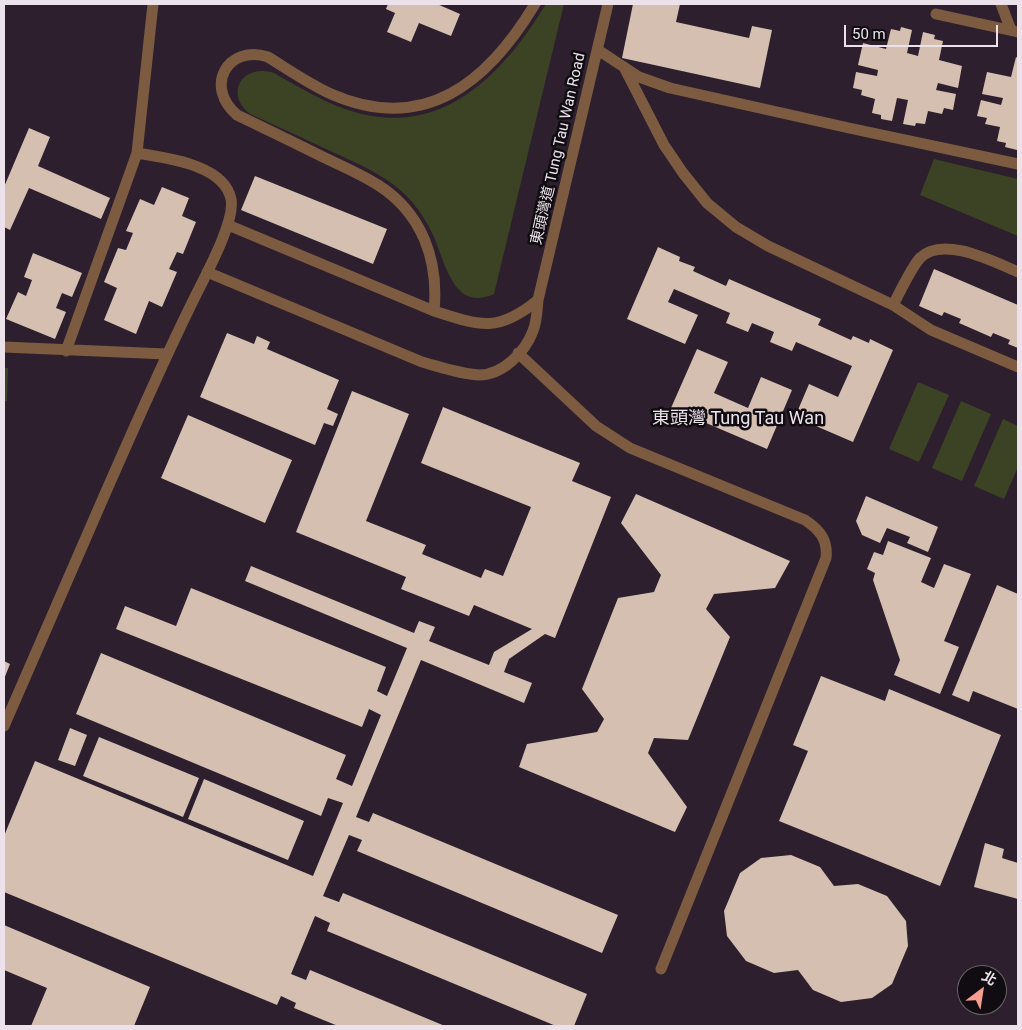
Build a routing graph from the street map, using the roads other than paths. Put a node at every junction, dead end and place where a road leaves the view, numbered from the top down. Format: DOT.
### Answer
graph roads {
  1 [pos="153,4"];
  2 [pos="535,4"];
  3 [pos="608,4"];
  4 [pos="1001,4"];
  5 [pos="936,14"];
  6 [pos="1015,31"];
  7 [pos="598,50"];
  8 [pos="624,67"];
  9 [pos="137,153"];
  10 [pos="1018,164"];
  11 [pos="228,225"];
  12 [pos="207,272"];
  13 [pos="1018,272"];
  14 [pos="538,300"];
  15 [pos="893,305"];
  16 [pos="434,311"];
  17 [pos="4,347"];
  18 [pos="66,351"];
  19 [pos="518,353"];
  20 [pos="166,354"];
  21 [pos="1018,367"];
  22 [pos="4,726"];
  23 [pos="661,970"];
  1 -- 9 [label="lane"];
  2 -- 16 [label="lane"];
  3 -- 7 [label="lane, 東頭灣道 Tung Tau Wan Road"];
  4 -- 6 [label="lane"];
  5 -- 6 [label="lane"];
  7 -- 8 [label="lane"];
  7 -- 14 [label="lane, 東頭灣道 Tung Tau Wan Road"];
  8 -- 10 [label="lane"];
  8 -- 15 [label="lane"];
  9 -- 11 [label="lane"];
  9 -- 18 [label="lane"];
  11 -- 12 [label="lane"];
  11 -- 16 [label="lane"];
  12 -- 19 [label="lane, 東頭灣道 Tung Tau Wan Road"];
  12 -- 20 [label="lane"];
  13 -- 15 [label="lane"];
  14 -- 16 [label="lane"];
  14 -- 19 [label="lane, 東頭灣道 Tung Tau Wan Road"];
  15 -- 21 [label="lane"];
  17 -- 18 [label="lane"];
  18 -- 20 [label="lane"];
  19 -- 23 [label="lane"];
  20 -- 22 [label="lane"];
}
